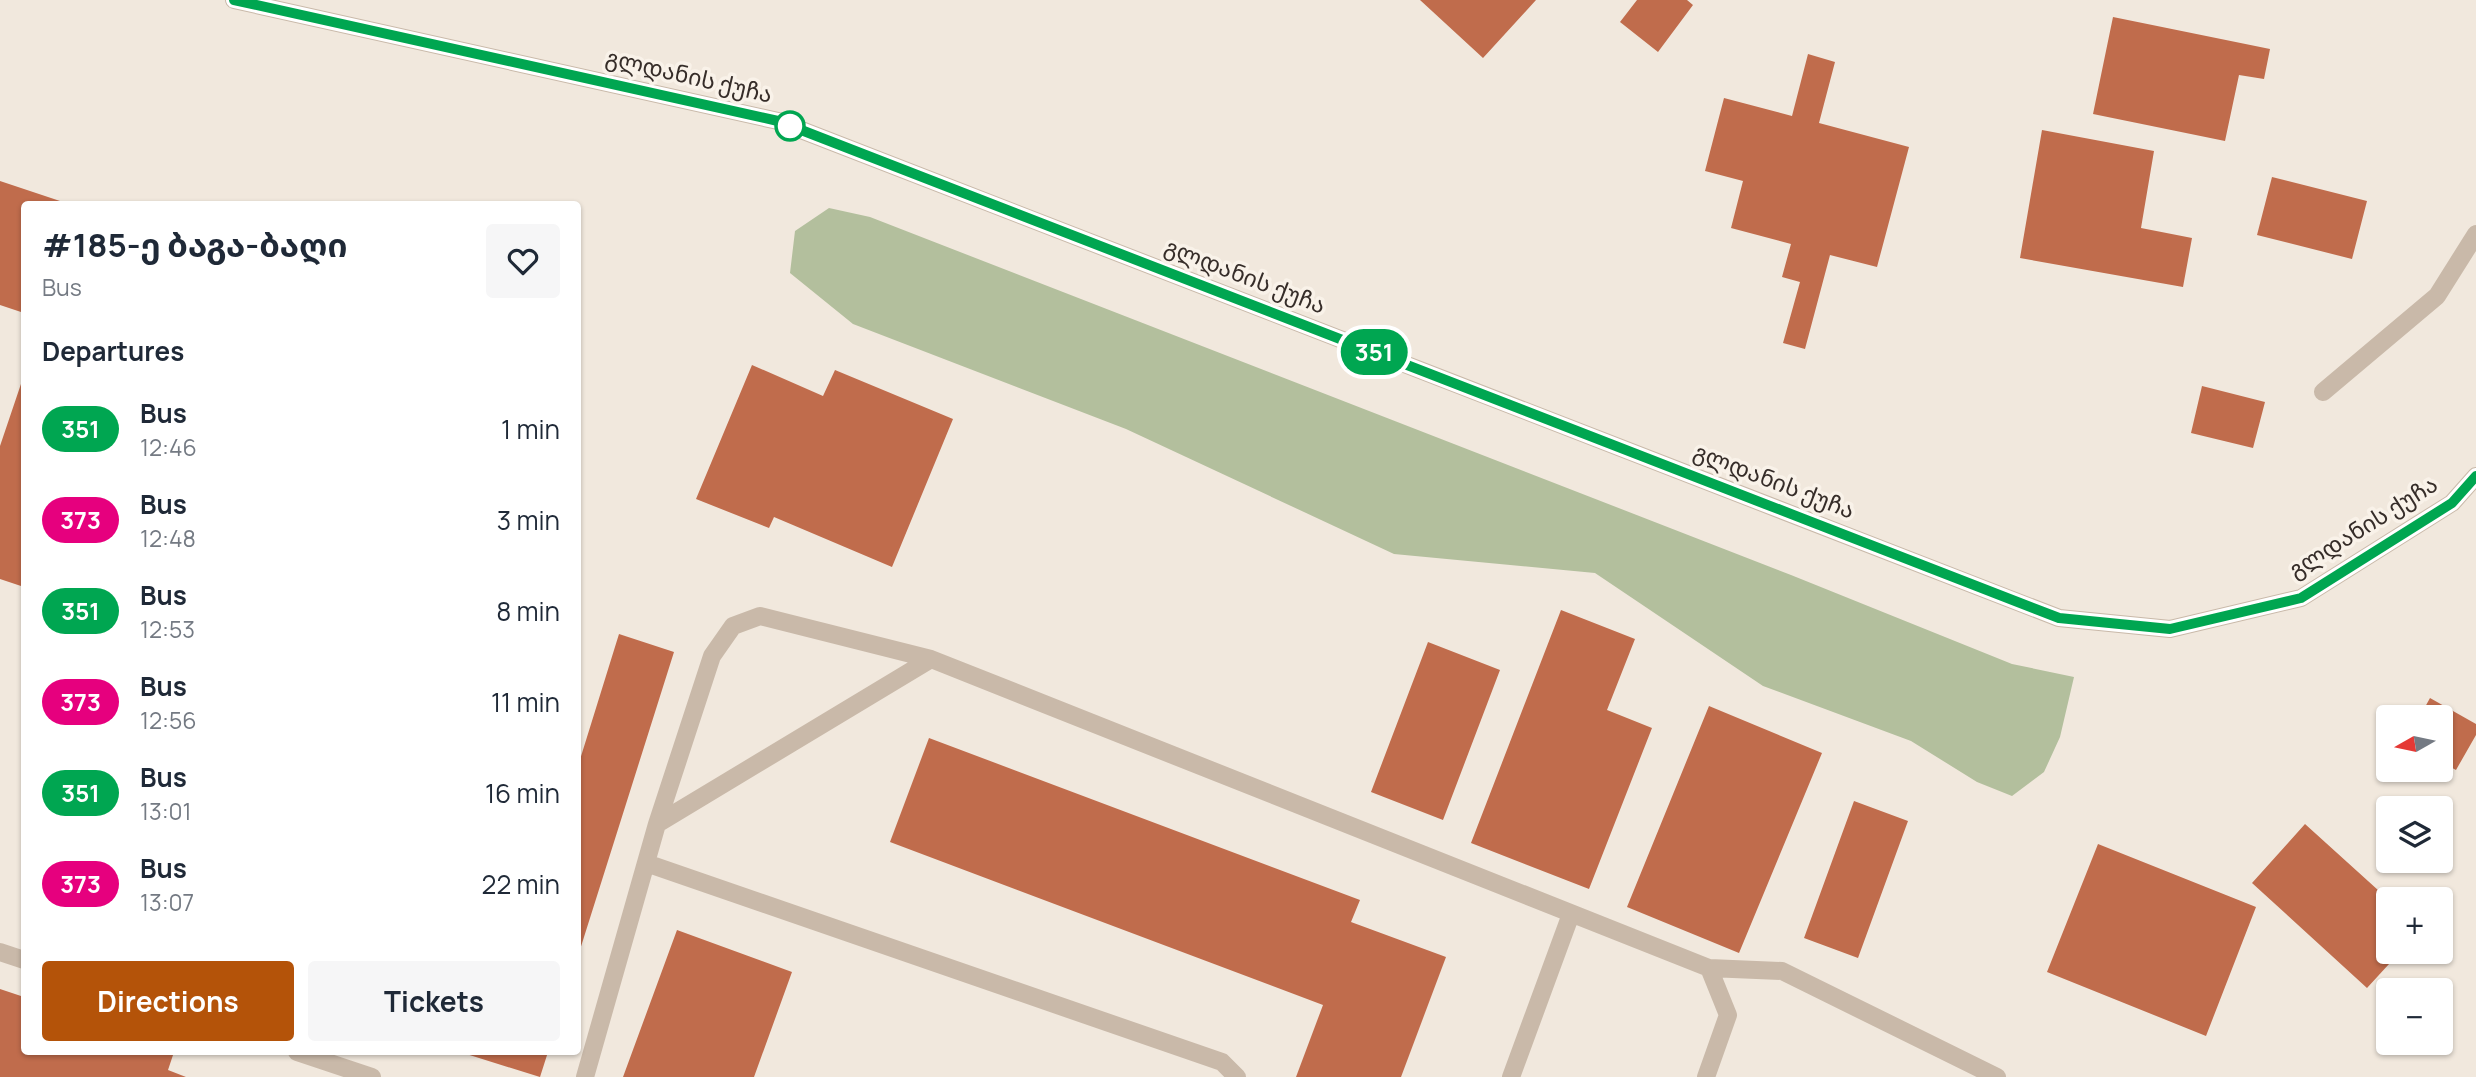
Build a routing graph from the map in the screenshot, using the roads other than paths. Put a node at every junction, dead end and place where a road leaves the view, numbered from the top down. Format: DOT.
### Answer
graph roads {
  1 [pos="234,0"];
  2 [pos="2476,234"];
  3 [pos="2323,392"];
  4 [pos="2476,476"];
  5 [pos="931,659"];
  6 [pos="657,824"];
  7 [pos="646,863"];
  8 [pos="1570,914"];
  9 [pos="0,952"];
  10 [pos="21,959"];
  11 [pos="1709,968"];
  12 [pos="306,1055"];
  13 [pos="372,1077"];
  14 [pos="585,1077"];
  15 [pos="1237,1077"];
  16 [pos="1511,1077"];
  17 [pos="1706,1077"];
  18 [pos="1997,1077"];
  1 -- 4 [label="street, გლდანის ქუჩა"];
  2 -- 3 [label="street"];
  5 -- 6 [label="street"];
  5 -- 6 [label="street"];
  5 -- 8 [label="street"];
  6 -- 7 [label="street"];
  7 -- 14 [label="street"];
  7 -- 15 [label="street"];
  8 -- 11 [label="street"];
  8 -- 16 [label="street"];
  9 -- 10 [label="street"];
  11 -- 17 [label="street"];
  11 -- 18 [label="street"];
  12 -- 13 [label="street"];
}
